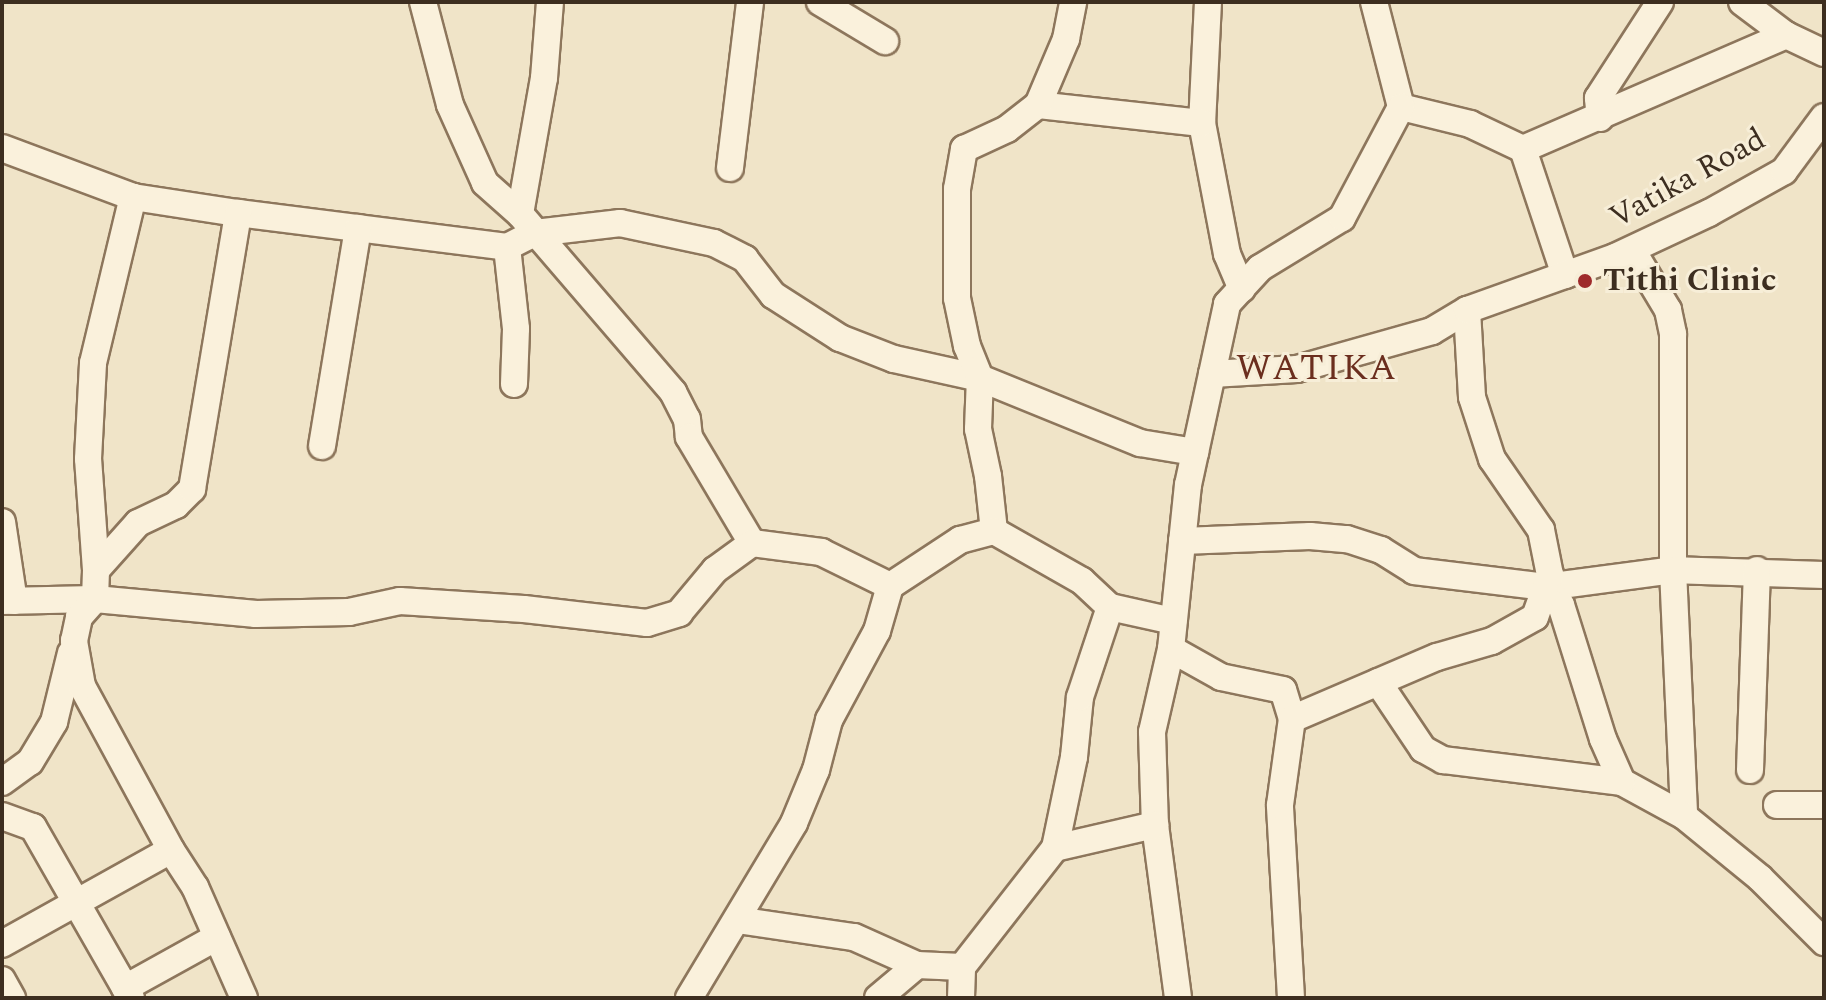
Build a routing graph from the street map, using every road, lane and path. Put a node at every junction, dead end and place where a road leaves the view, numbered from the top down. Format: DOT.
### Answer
graph roads {
  1 [pos="423,2"];
  2 [pos="550,2"];
  3 [pos="750,2"];
  4 [pos="820,2"];
  5 [pos="1073,2"];
  6 [pos="1208,2"];
  7 [pos="1374,2"];
  8 [pos="1742,2"];
  9 [pos="1650,5"];
  10 [pos="1786,35"];
  11 [pos="885,41"];
  12 [pos="1824,53"];
  13 [pos="1038,105"];
  14 [pos="1401,107"];
  15 [pos="1824,117"];
  16 [pos="1600,118"];
  17 [pos="1202,123"];
  18 [pos="2,148"];
  19 [pos="1523,149"];
  20 [pos="730,168"];
  21 [pos="133,197"];
  22 [pos="238,213"];
  23 [pos="528,223"];
  24 [pos="358,228"];
  25 [pos="507,247"];
  26 [pos="1632,250"];
  27 [pos="1565,275"];
  28 [pos="1242,289"];
  29 [pos="1467,310"];
  30 [pos="1212,374"];
  31 [pos="980,378"];
  32 [pos="514,384"];
  33 [pos="322,446"];
  34 [pos="1195,452"];
  35 [pos="2,522"];
  36 [pos="994,531"];
  37 [pos="1182,541"];
  38 [pos="752,543"];
  39 [pos="96,570"];
  40 [pos="1673,570"];
  41 [pos="1757,570"];
  42 [pos="1824,575"];
  43 [pos="890,586"];
  44 [pos="1546,587"];
  45 [pos="95,599"];
  46 [pos="8,601"];
  47 [pos="1110,607"];
  48 [pos="1173,621"];
  49 [pos="74,641"];
  50 [pos="1171,649"];
  51 [pos="1378,682"];
  52 [pos="1292,719"];
  53 [pos="1750,770"];
  54 [pos="2,782"];
  55 [pos="1622,782"];
  56 [pos="1777,805"];
  57 [pos="1824,805"];
  58 [pos="2,816"];
  59 [pos="1684,816"];
  60 [pos="1155,825"];
  61 [pos="1055,848"];
  62 [pos="171,850"];
  63 [pos="77,901"];
  64 [pos="737,920"];
  65 [pos="217,937"];
  66 [pos="1824,942"];
  67 [pos="2,944"];
  68 [pos="917,965"];
  69 [pos="962,967"];
  70 [pos="2,980"];
  71 [pos="128,993"];
  72 [pos="12,998"];
  73 [pos="244,998"];
  74 [pos="689,998"];
  75 [pos="878,998"];
  76 [pos="961,998"];
  77 [pos="1178,998"];
  78 [pos="1291,998"];
  1 -- 23 [label="street"];
  2 -- 23 [label="street"];
  3 -- 20 [label="street"];
  4 -- 11 [label="street"];
  5 -- 13 [label="street"];
  6 -- 17 [label="street"];
  7 -- 14 [label="street"];
  8 -- 10 [label="street"];
  9 -- 16 [label="street"];
  10 -- 12 [label="street"];
  10 -- 16 [label="street"];
  13 -- 17 [label="street"];
  13 -- 31 [label="street"];
  14 -- 19 [label="street"];
  14 -- 28 [label="street"];
  15 -- 26 [label="street, Vatika Road"];
  16 -- 19 [label="street"];
  17 -- 28 [label="street"];
  18 -- 21 [label="street"];
  19 -- 27 [label="street"];
  21 -- 22 [label="street"];
  21 -- 39 [label="street"];
  22 -- 24 [label="street"];
  22 -- 39 [label="street"];
  23 -- 25 [label="street"];
  23 -- 31 [label="street"];
  23 -- 38 [label="street"];
  24 -- 25 [label="street"];
  24 -- 33 [label="street"];
  25 -- 32 [label="street"];
  26 -- 27 [label="street, Vatika Road"];
  26 -- 40 [label="street"];
  27 -- 29 [label="street, Vatika Road"];
  28 -- 30 [label="street"];
  29 -- 30 [label="street, Vatika Road"];
  29 -- 44 [label="street"];
  30 -- 34 [label="street"];
  31 -- 34 [label="street"];
  31 -- 36 [label="street"];
  34 -- 37 [label="street"];
  35 -- 46 [label="street"];
  36 -- 43 [label="street"];
  36 -- 47 [label="street"];
  37 -- 44 [label="street"];
  37 -- 48 [label="street"];
  38 -- 43 [label="street"];
  38 -- 45 [label="street"];
  39 -- 45 [label="street"];
  40 -- 41 [label="street"];
  40 -- 44 [label="street"];
  40 -- 59 [label="street"];
  41 -- 42 [label="street"];
  41 -- 53 [label="street"];
  43 -- 64 [label="street"];
  44 -- 51 [label="street"];
  44 -- 55 [label="street"];
  45 -- 46 [label="street"];
  45 -- 49 [label="street"];
  47 -- 48 [label="street"];
  47 -- 61 [label="street"];
  48 -- 50 [label="street"];
  49 -- 54 [label="street"];
  49 -- 62 [label="street"];
  50 -- 52 [label="street"];
  50 -- 60 [label="street"];
  51 -- 52 [label="street"];
  51 -- 55 [label="street"];
  52 -- 78 [label="street"];
  55 -- 59 [label="street"];
  56 -- 57 [label="street"];
  58 -- 63 [label="street"];
  59 -- 66 [label="street"];
  60 -- 61 [label="street"];
  60 -- 77 [label="street"];
  61 -- 69 [label="street"];
  62 -- 63 [label="street"];
  62 -- 65 [label="street"];
  63 -- 67 [label="street"];
  63 -- 71 [label="street"];
  64 -- 68 [label="street"];
  64 -- 74 [label="street"];
  65 -- 71 [label="street"];
  65 -- 73 [label="street"];
  68 -- 69 [label="street"];
  68 -- 75 [label="street"];
  69 -- 76 [label="street"];
  70 -- 72 [label="street"];
}
